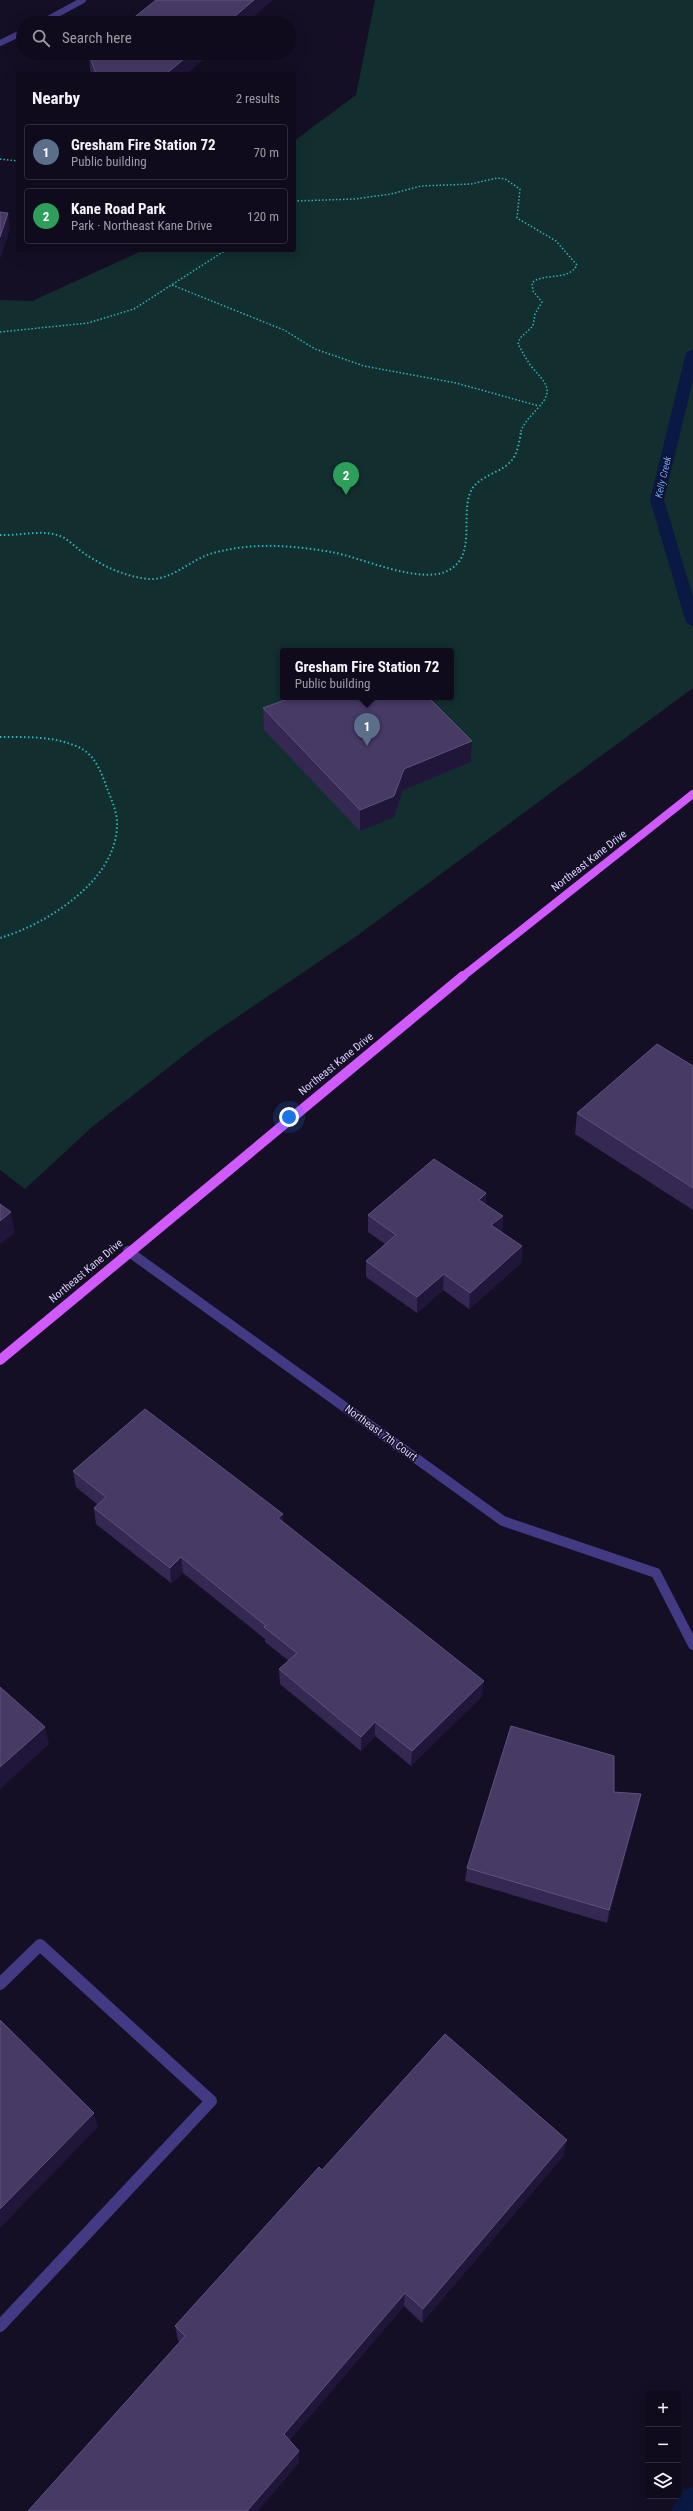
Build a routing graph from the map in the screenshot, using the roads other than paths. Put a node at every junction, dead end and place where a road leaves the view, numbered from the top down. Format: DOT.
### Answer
graph roads {
  1 [pos="84,0"];
  2 [pos="54,16"];
  3 [pos="16,36"];
  4 [pos="0,44"];
  5 [pos="693,794"];
  6 [pos="128,1251"];
  7 [pos="0,1360"];
  8 [pos="693,1645"];
  9 [pos="0,1984"];
  10 [pos="0,2326"];
  1 -- 2 [label="street"];
  3 -- 4 [label="street"];
  5 -- 6 [label="main road, Northeast Kane Drive"];
  6 -- 7 [label="main road, Northeast Kane Drive"];
  6 -- 8 [label="street, Northeast 7th Court"];
  9 -- 10 [label="street"];
}
